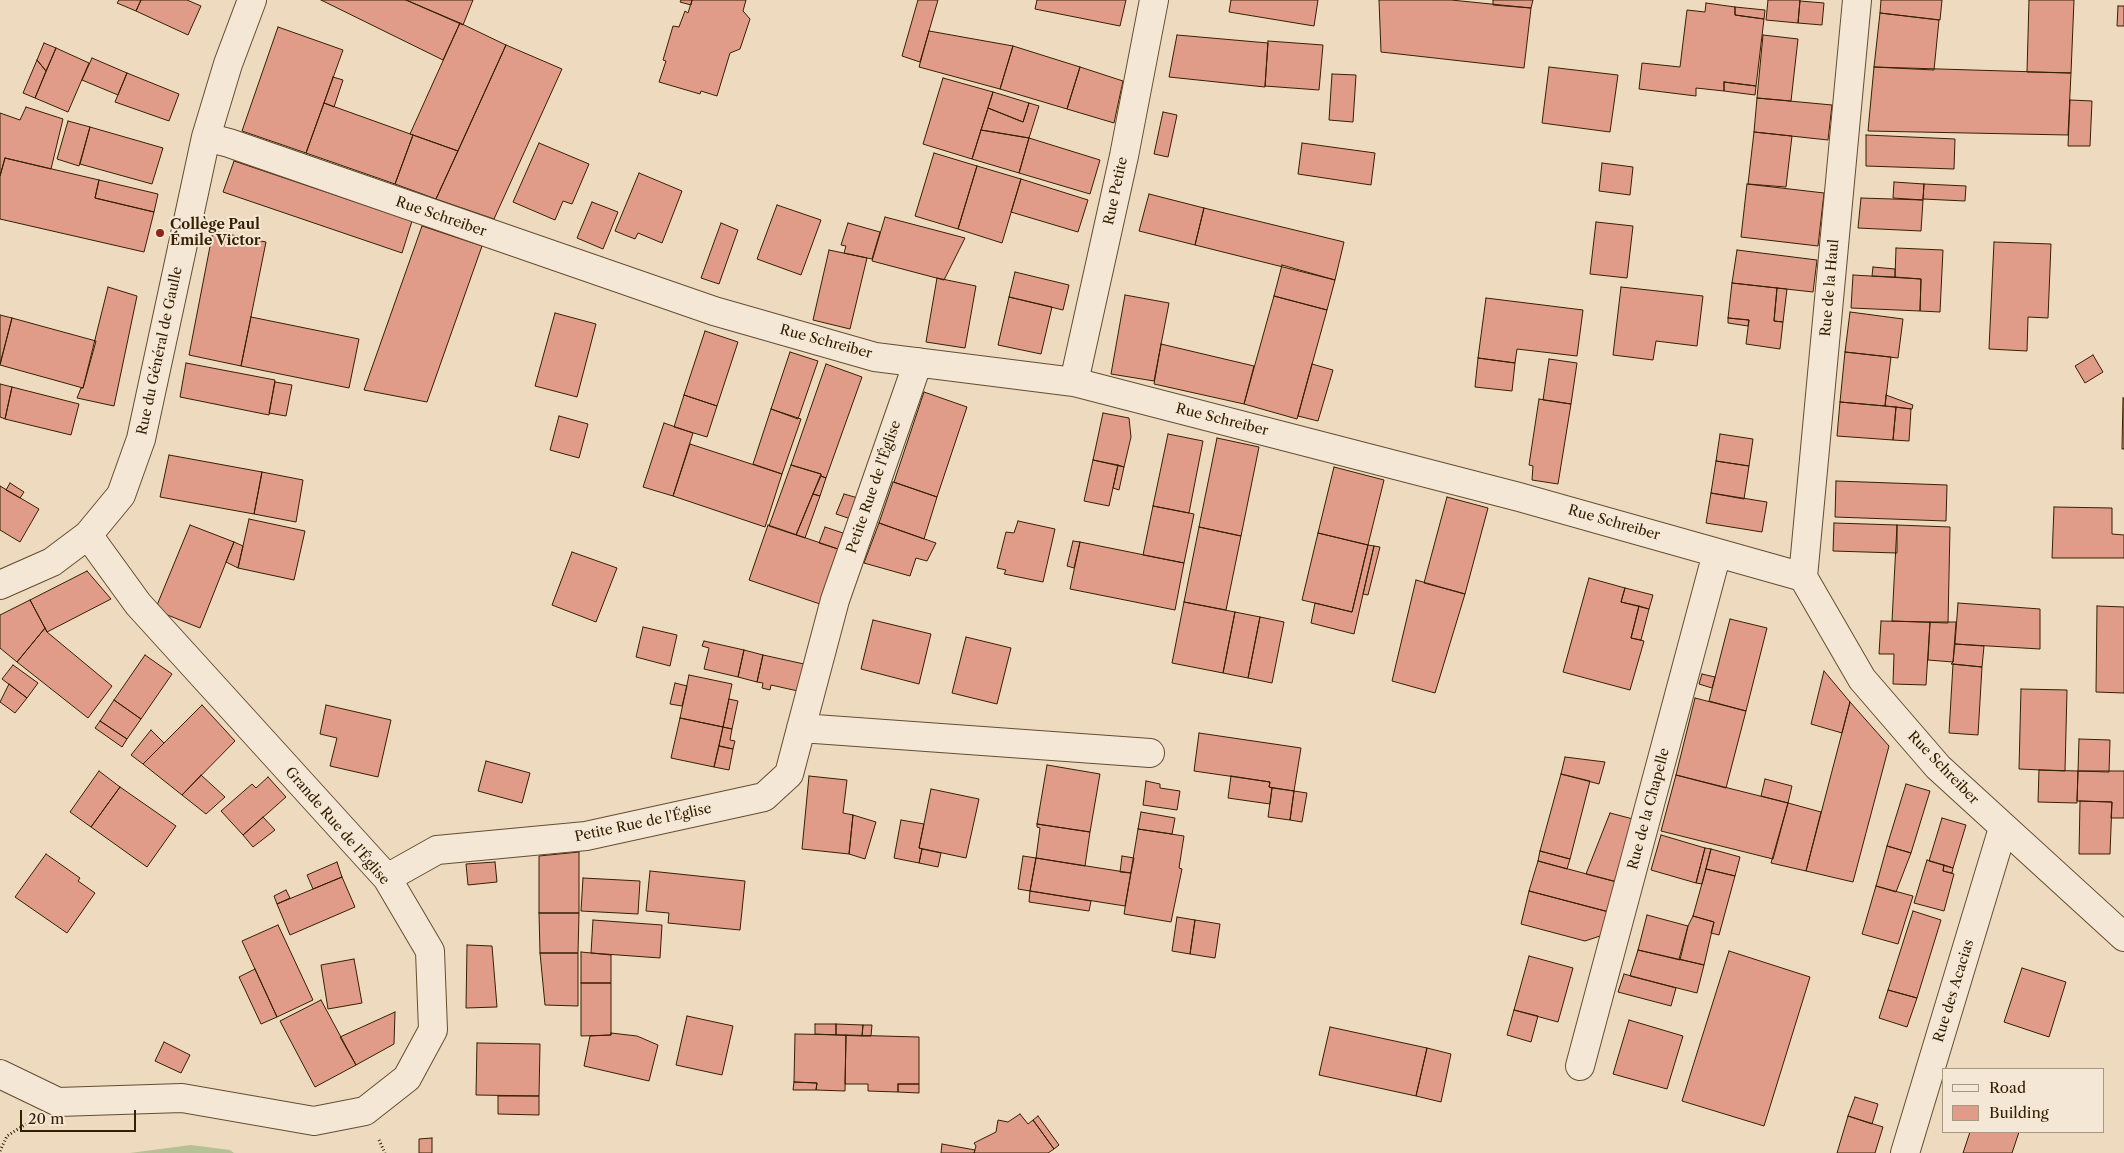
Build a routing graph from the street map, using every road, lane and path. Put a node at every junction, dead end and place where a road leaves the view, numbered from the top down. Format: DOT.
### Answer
graph roads {
  1 [pos="252,0"];
  2 [pos="1154,0"];
  3 [pos="1857,0"];
  4 [pos="206,137"];
  5 [pos="918,362"];
  6 [pos="1074,382"];
  7 [pos="88,535"];
  8 [pos="1717,552"];
  9 [pos="1803,577"];
  10 [pos="0,586"];
  11 [pos="801,728"];
  12 [pos="1150,753"];
  13 [pos="2003,828"];
  14 [pos="386,878"];
  15 [pos="2113,912"];
  16 [pos="2124,936"];
  17 [pos="1580,1066"];
  18 [pos="0,1074"];
  19 [pos="1905,1153"];
  1 -- 4 [label="street, Rue du Général de Gaulle"];
  2 -- 6 [label="street, Rue Petite"];
  3 -- 9 [label="street, Rue de la Haul"];
  4 -- 5 [label="street, Rue Schreiber"];
  4 -- 7 [label="street, Rue du Général de Gaulle"];
  5 -- 6 [label="street, Rue Schreiber"];
  5 -- 11 [label="street, Petite Rue de l'Église"];
  6 -- 8 [label="street, Rue Schreiber"];
  7 -- 10 [label="street, Rue du Général de Gaulle"];
  7 -- 14 [label="street, Grande Rue de l'Église"];
  8 -- 9 [label="street, Rue Schreiber"];
  8 -- 17 [label="street, Rue de la Chapelle"];
  9 -- 13 [label="street, Rue Schreiber"];
  11 -- 12 [label="street"];
  11 -- 14 [label="street, Petite Rue de l'Église"];
  13 -- 15 [label="street, Rue Schreiber"];
  13 -- 19 [label="street, Rue des Acacias"];
  14 -- 18 [label="street, Grande Rue de l'Église"];
  15 -- 16 [label="street, Rue Schreiber"];
}
